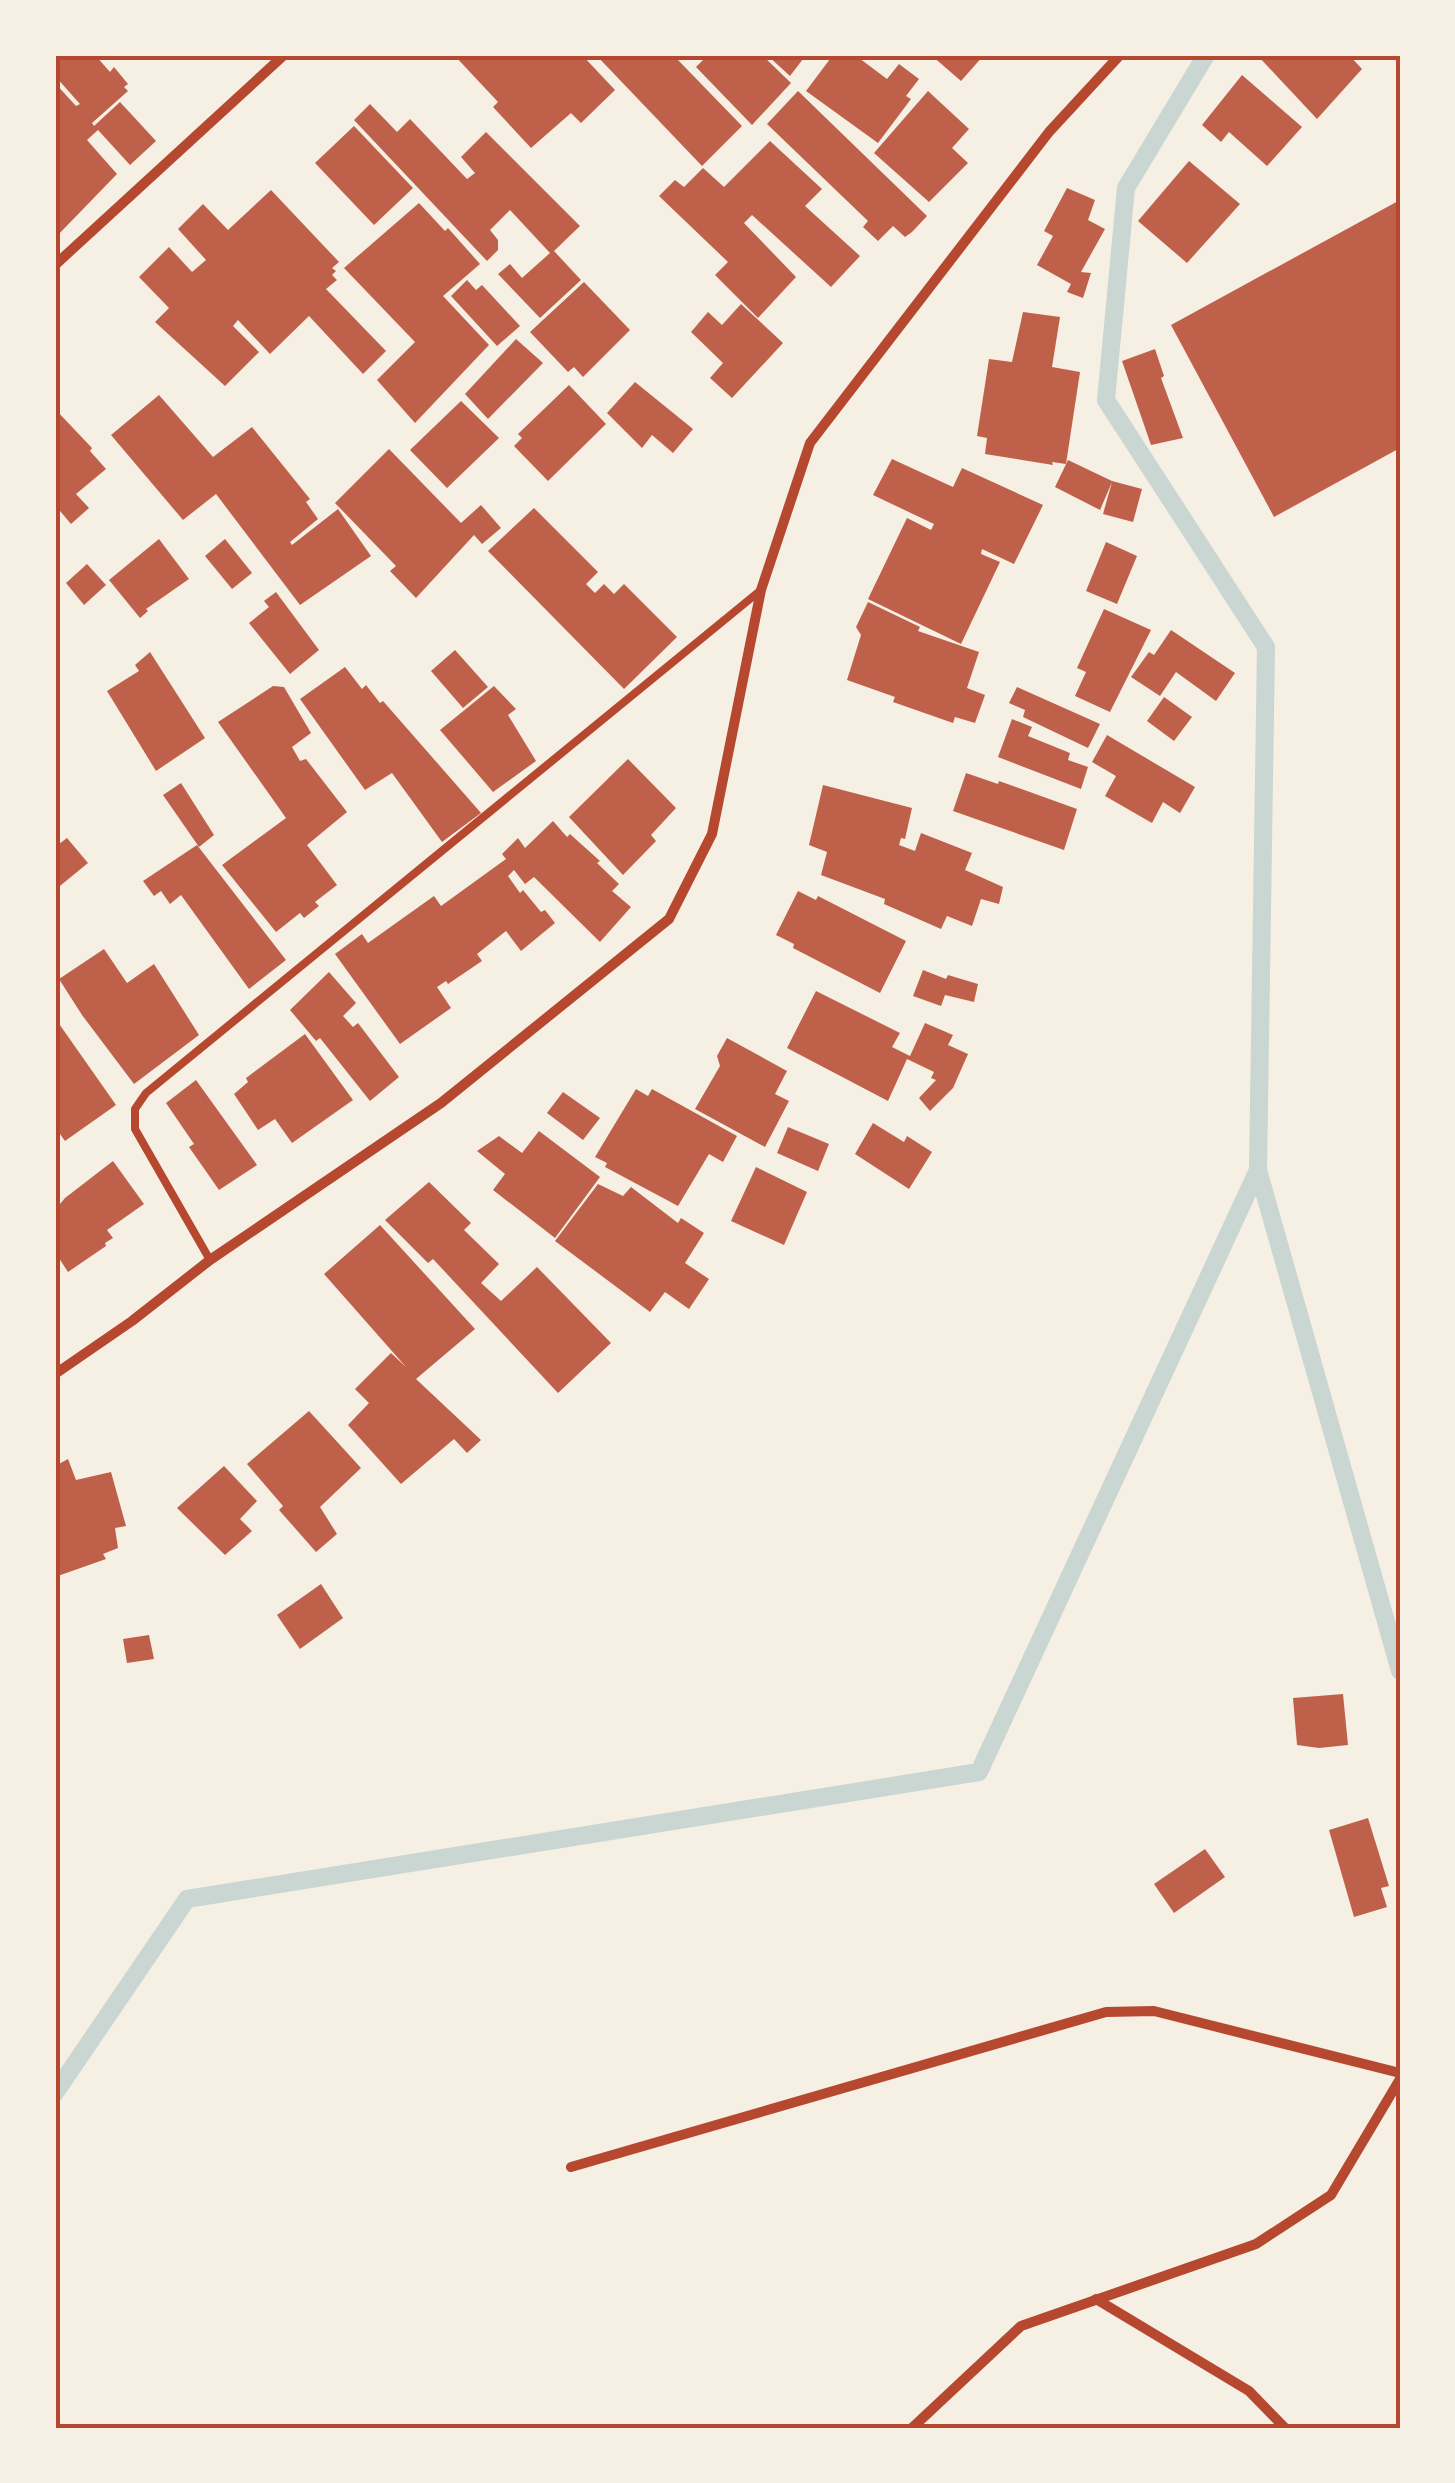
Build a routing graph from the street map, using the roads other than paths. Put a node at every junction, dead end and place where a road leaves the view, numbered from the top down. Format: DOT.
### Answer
graph roads {
  1 [pos="284,55"];
  2 [pos="1120,55"];
  3 [pos="55,265"];
  4 [pos="761,590"];
  5 [pos="210,1260"];
  6 [pos="55,1374"];
  7 [pos="1400,2076"];
  8 [pos="571,2167"];
  9 [pos="1096,2300"];
  10 [pos="912,2428"];
  11 [pos="1286,2428"];
  1 -- 3 [label="street"];
  2 -- 4 [label="street"];
  4 -- 5 [label="street"];
  4 -- 5 [label="lane"];
  5 -- 6 [label="street"];
  7 -- 8 [label="street"];
  7 -- 9 [label="street"];
  9 -- 10 [label="street"];
  9 -- 11 [label="street"];
}
